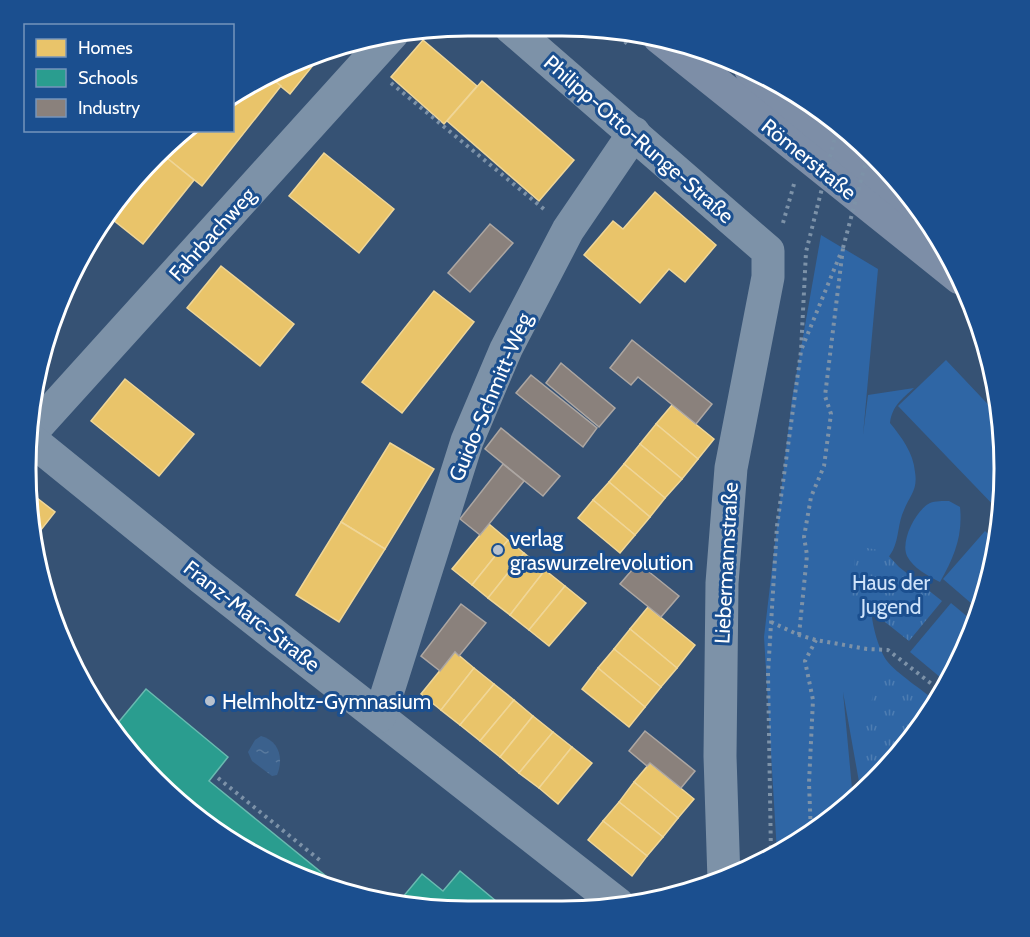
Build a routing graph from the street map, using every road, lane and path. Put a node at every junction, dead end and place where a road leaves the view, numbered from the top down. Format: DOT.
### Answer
graph roads {
  1 [pos="520,36"];
  2 [pos="383,44"];
  3 [pos="678,52"];
  4 [pos="367,63"];
  5 [pos="788,100"];
  6 [pos="633,133"];
  7 [pos="836,134"];
  8 [pos="866,162"];
  9 [pos="876,172"];
  10 [pos="796,177"];
  11 [pos="568,230"];
  12 [pos="775,240"];
  13 [pos="843,248"];
  14 [pos="942,264"];
  15 [pos="801,351"];
  16 [pos="38,427"];
  17 [pos="37,442"];
  18 [pos="771,622"];
  19 [pos="799,635"];
  20 [pos="816,640"];
  21 [pos="935,687"];
  22 [pos="380,716"];
  23 [pos="218,778"];
  24 [pos="811,822"];
  25 [pos="771,847"];
  26 [pos="322,862"];
  27 [pos="724,869"];
  28 [pos="611,898"];
  1 -- 6 [label="street, Philipp-Otto-Runge-Straße"];
  2 -- 4 [label="street, Fahrbachweg"];
  3 -- 14 [label="main road, Römerstraße"];
  4 -- 11 [label="path"];
  4 -- 16 [label="street, Fahrbachweg"];
  5 -- 9 [label="main road, Römerstraße"];
  6 -- 11 [label="street, Guido-Schmitt-Weg"];
  6 -- 12 [label="street, Philipp-Otto-Runge-Straße"];
  7 -- 15 [label="path, bridge"];
  8 -- 13 [label="path, bridge"];
  10 -- 12 [label="path"];
  11 -- 22 [label="street, Guido-Schmitt-Weg"];
  12 -- 27 [label="street, Liebermannstraße"];
  13 -- 15 [label="path"];
  13 -- 19 [label="path"];
  15 -- 18 [label="path"];
  17 -- 22 [label="street, Franz-Marc-Straße"];
  18 -- 19 [label="path"];
  18 -- 25 [label="path"];
  19 -- 20 [label="path"];
  20 -- 21 [label="path"];
  20 -- 24 [label="path"];
  22 -- 28 [label="street, Franz-Marc-Straße"];
  23 -- 26 [label="path"];
}
